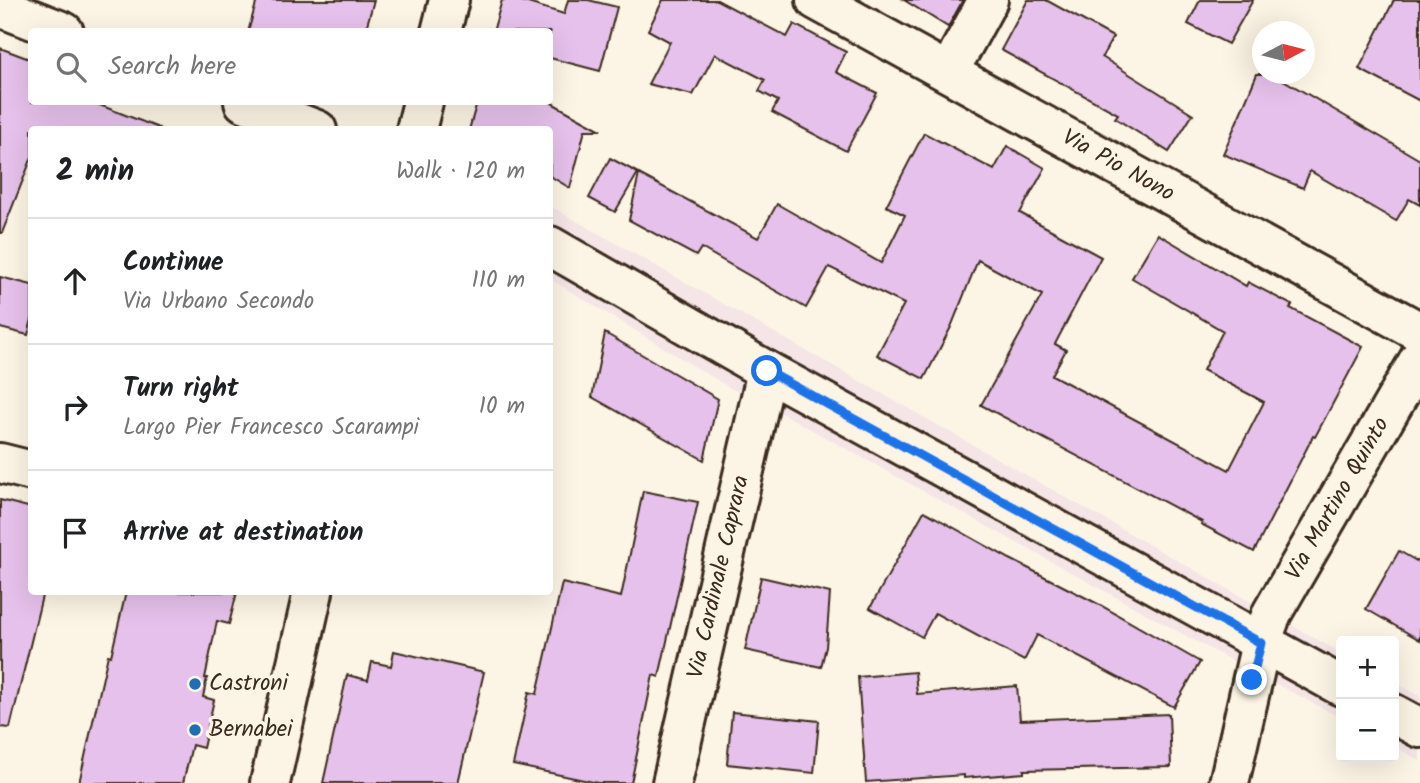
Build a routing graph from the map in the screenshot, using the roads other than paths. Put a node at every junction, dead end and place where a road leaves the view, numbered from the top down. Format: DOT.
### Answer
graph roads {
  1 [pos="449,0"];
  2 [pos="816,0"];
  3 [pos="988,0"];
  4 [pos="0,7"];
  5 [pos="54,28"];
  6 [pos="442,28"];
  7 [pos="959,53"];
  8 [pos="252,105"];
  9 [pos="422,105"];
  10 [pos="307,126"];
  11 [pos="417,126"];
  12 [pos="553,248"];
  13 [pos="1420,332"];
  14 [pos="1420,358"];
  15 [pos="767,371"];
  16 [pos="0,463"];
  17 [pos="28,470"];
  18 [pos="312,595"];
  19 [pos="1261,643"];
  20 [pos="1336,683"];
  21 [pos="1399,717"];
  22 [pos="1420,729"];
  23 [pos="270,783"];
  24 [pos="672,783"];
  25 [pos="1229,783"];
  1 -- 6 [label="street"];
  2 -- 13 [label="street, Via Pio Nono"];
  3 -- 7 [label="street"];
  4 -- 5 [label="street"];
  8 -- 10 [label="street"];
  9 -- 11 [label="street"];
  12 -- 15 [label="street"];
  14 -- 19 [label="street, Via Martino Quinto"];
  15 -- 19 [label="street"];
  15 -- 24 [label="street, Via Cardinale Caprara"];
  16 -- 17 [label="street"];
  18 -- 23 [label="street"];
  19 -- 20 [label="street"];
  19 -- 25 [label="street, Via Martino Quinto"];
  21 -- 22 [label="street"];
}
